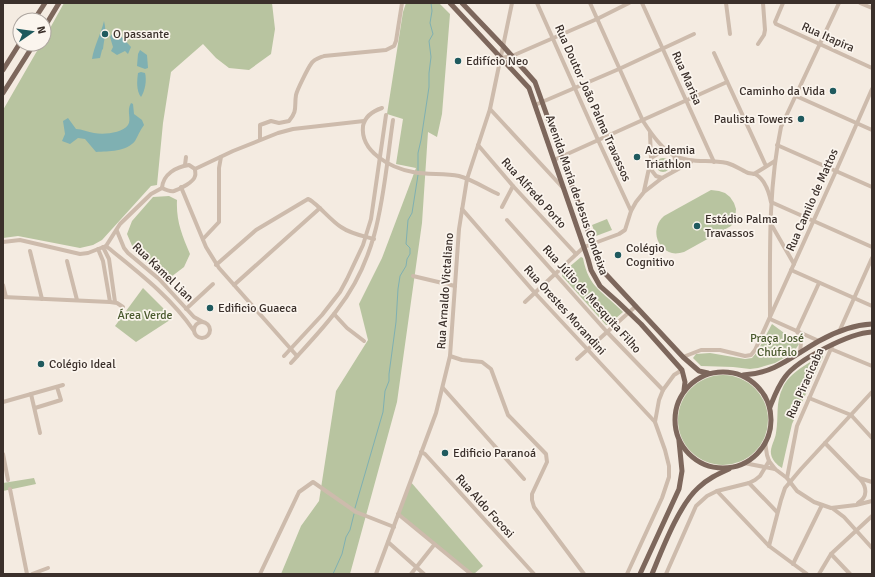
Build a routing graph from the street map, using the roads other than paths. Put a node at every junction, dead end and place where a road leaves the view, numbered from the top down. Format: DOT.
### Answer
graph roads {
  1 [pos="45,3"];
  2 [pos="59,3"];
  3 [pos="402,3"];
  4 [pos="450,3"];
  5 [pos="462,3"];
  6 [pos="512,3"];
  7 [pos="538,3"];
  8 [pos="590,3"];
  9 [pos="629,3"];
  10 [pos="642,3"];
  11 [pos="726,3"];
  12 [pos="763,3"];
  13 [pos="783,3"];
  14 [pos="839,3"];
  15 [pos="860,3"];
  16 [pos="872,8"];
  17 [pos="39,12"];
  18 [pos="52,15"];
  19 [pos="597,19"];
  20 [pos="480,22"];
  21 [pos="469,23"];
  22 [pos="694,34"];
  23 [pos="730,34"];
  24 [pos="553,37"];
  25 [pos="758,44"];
  26 [pos="820,44"];
  27 [pos="503,46"];
  28 [pos="663,49"];
  29 [pos="14,52"];
  30 [pos="29,52"];
  31 [pos="714,53"];
  32 [pos="512,56"];
  33 [pos="501,58"];
  34 [pos="872,68"];
  35 [pos="3,69"];
  36 [pos="620,69"];
  37 [pos="727,82"];
  38 [pos="576,88"];
  39 [pos="872,89"];
  40 [pos="3,93"];
  41 [pos="796,96"];
  42 [pos="686,100"];
  43 [pos="543,103"];
  44 [pos="535,105"];
  45 [pos="382,108"];
  46 [pos="490,109"];
  47 [pos="386,115"];
  48 [pos="393,120"];
  49 [pos="364,121"];
  50 [pos="643,121"];
  51 [pos="856,123"];
  52 [pos="872,130"];
  53 [pos="650,132"];
  54 [pos="260,139"];
  55 [pos="598,140"];
  56 [pos="478,144"];
  57 [pos="777,145"];
  58 [pos="668,151"];
  59 [pos="674,155"];
  60 [pos="379,156"];
  61 [pos="186,157"];
  62 [pos="221,157"];
  63 [pos="562,157"];
  64 [pos="651,159"];
  65 [pos="554,160"];
  66 [pos="212,161"];
  67 [pos="775,161"];
  68 [pos="387,162"];
  69 [pos="692,162"];
  70 [pos="714,162"];
  71 [pos="185,166"];
  72 [pos="766,166"];
  73 [pos="649,167"];
  74 [pos="219,168"];
  75 [pos="195,169"];
  76 [pos="836,171"];
  77 [pos="673,172"];
  78 [pos="754,174"];
  79 [pos="662,178"];
  80 [pos="466,179"];
  81 [pos="513,186"];
  82 [pos="181,187"];
  83 [pos="872,187"];
  84 [pos="162,188"];
  85 [pos="565,191"];
  86 [pos="644,192"];
  87 [pos="498,194"];
  88 [pos="771,202"];
  89 [pos="502,207"];
  90 [pos="320,208"];
  91 [pos="462,209"];
  92 [pos="631,211"];
  93 [pos="507,220"];
  94 [pos="813,221"];
  95 [pos="771,223"];
  96 [pos="117,231"];
  97 [pos="366,236"];
  98 [pos="203,239"];
  99 [pos="374,239"];
  100 [pos="3,242"];
  101 [pos="592,244"];
  102 [pos="872,246"];
  103 [pos="584,247"];
  104 [pos="103,248"];
  105 [pos="30,251"];
  106 [pos="576,254"];
  107 [pos="872,258"];
  108 [pos="67,261"];
  109 [pos="137,261"];
  110 [pos="794,264"];
  111 [pos="216,265"];
  112 [pos="132,268"];
  113 [pos="104,269"];
  114 [pos="792,270"];
  115 [pos="111,272"];
  116 [pos="556,274"];
  117 [pos="413,276"];
  118 [pos="159,279"];
  119 [pos="819,283"];
  120 [pos="213,284"];
  121 [pos="3,285"];
  122 [pos="154,285"];
  123 [pos="234,285"];
  124 [pos="455,286"];
  125 [pos="535,293"];
  126 [pos="4,297"];
  127 [pos="854,298"];
  128 [pos="42,299"];
  129 [pos="77,300"];
  130 [pos="112,302"];
  131 [pos="525,302"];
  132 [pos="636,306"];
  133 [pos="872,306"];
  134 [pos="123,307"];
  135 [pos="186,309"];
  136 [pos="629,312"];
  137 [pos="334,314"];
  138 [pos="770,319"];
  139 [pos="203,322"];
  140 [pos="872,324"];
  141 [pos="194,331"];
  142 [pos="797,331"];
  143 [pos="607,332"];
  144 [pos="839,332"];
  145 [pos="872,332"];
  146 [pos="364,341"];
  147 [pos="819,341"];
  148 [pos="832,346"];
  149 [pos="291,349"];
  150 [pos="587,350"];
  151 [pos="800,354"];
  152 [pos="284,356"];
  153 [pos="297,356"];
  154 [pos="450,356"];
  155 [pos="683,357"];
  156 [pos="578,359"];
  157 [pos="291,363"];
  158 [pos="872,366"];
  159 [pos="682,370"];
  160 [pos="708,373"];
  161 [pos="742,375"];
  162 [pos="63,385"];
  163 [pos="57,387"];
  164 [pos="443,388"];
  165 [pos="663,390"];
  166 [pos="684,390"];
  167 [pos="872,392"];
  168 [pos="31,394"];
  169 [pos="809,398"];
  170 [pos="3,402"];
  171 [pos="770,407"];
  172 [pos="35,408"];
  173 [pos="851,415"];
  174 [pos="655,422"];
  175 [pos="40,433"];
  176 [pos="872,438"];
  177 [pos="679,440"];
  178 [pos="765,442"];
  179 [pos="825,443"];
  180 [pos="421,452"];
  181 [pos="3,454"];
  182 [pos="769,461"];
  183 [pos="744,463"];
  184 [pos="730,468"];
  185 [pos="766,468"];
  186 [pos="775,469"];
  187 [pos="787,478"];
  188 [pos="859,478"];
  189 [pos="524,479"];
  190 [pos="8,480"];
  191 [pos="872,482"];
  192 [pos="749,483"];
  193 [pos="786,487"];
  194 [pos="10,489"];
  195 [pos="717,491"];
  196 [pos="872,501"];
  197 [pos="822,505"];
  198 [pos="856,505"];
  199 [pos="831,508"];
  200 [pos="778,512"];
  201 [pos="398,514"];
  202 [pos="872,516"];
  203 [pos="394,527"];
  204 [pos="856,532"];
  205 [pos="388,542"];
  206 [pos="434,544"];
  207 [pos="769,546"];
  208 [pos="872,548"];
  209 [pos="831,554"];
  210 [pos="793,564"];
  211 [pos="416,567"];
  212 [pos="48,568"];
  213 [pos="27,574"];
  214 [pos="32,574"];
  215 [pos="260,574"];
  216 [pos="376,574"];
  217 [pos="411,574"];
  218 [pos="424,574"];
  219 [pos="471,574"];
  220 [pos="534,574"];
  221 [pos="584,574"];
  222 [pos="627,574"];
  223 [pos="640,574"];
  224 [pos="652,574"];
  225 [pos="666,574"];
  226 [pos="807,574"];
  227 [pos="818,574"];
  228 [pos="850,574"];
  1 -- 17 [label="main road"];
  2 -- 18 [label="main road"];
  3 -- 54 [label="street"];
  4 -- 21 [label="main road, Avenida Maria de Jesus Condeixa"];
  5 -- 20 [label="main road, Avenida Maria de Jesus Condeixa"];
  6 -- 27 [label="street, Rua Arnaldo Victaliano"];
  7 -- 24 [label="street, Rua Doutor João Palma Travassos"];
  8 -- 19 [label="street"];
  9 -- 19 [label="street"];
  10 -- 28 [label="street, Rua Marisa"];
  11 -- 23 [label="street"];
  12 -- 25 [label="street"];
  13 -- 26 [label="street, Rua Itapira"];
  14 -- 26 [label="street"];
  15 -- 16 [label="street"];
  19 -- 24 [label="street"];
  19 -- 36 [label="street"];
  20 -- 21 [label="main road"];
  20 -- 27 [label="main road, Avenida Maria de Jesus Condeixa"];
  21 -- 33 [label="main road, Avenida Maria de Jesus Condeixa"];
  22 -- 28 [label="street"];
  24 -- 32 [label="street"];
  24 -- 38 [label="street, Rua Doutor João Palma Travassos"];
  26 -- 34 [label="street, Rua Itapira"];
  26 -- 41 [label="street"];
  27 -- 32 [label="main road, Avenida Maria de Jesus Condeixa"];
  27 -- 33 [label="street, Rua Arnaldo Victaliano"];
  28 -- 36 [label="street"];
  28 -- 42 [label="street, Rua Marisa"];
  29 -- 35 [label="main road"];
  30 -- 40 [label="main road"];
  31 -- 37 [label="street"];
  32 -- 33 [label="street"];
  32 -- 43 [label="main road, Avenida Maria de Jesus Condeixa"];
  33 -- 44 [label="main road, Avenida Maria de Jesus Condeixa"];
  33 -- 46 [label="street, Rua Arnaldo Victaliano"];
  36 -- 38 [label="street"];
  36 -- 50 [label="street"];
  37 -- 42 [label="street"];
  37 -- 72 [label="street"];
  38 -- 43 [label="street"];
  38 -- 55 [label="street, Rua Doutor João Palma Travassos"];
  39 -- 51 [label="street, Rua Camilo de Mattos"];
  41 -- 51 [label="street"];
  41 -- 57 [label="street"];
  42 -- 50 [label="street"];
  42 -- 70 [label="street, Rua Marisa"];
  43 -- 44 [label="street"];
  43 -- 63 [label="main road, Avenida Maria de Jesus Condeixa"];
  44 -- 65 [label="main road, Avenida Maria de Jesus Condeixa"];
  45 -- 49 [label="street"];
  46 -- 56 [label="street, Rua Arnaldo Victaliano"];
  46 -- 85 [label="street"];
  47 -- 60 [label="street"];
  48 -- 68 [label="street"];
  49 -- 54 [label="street"];
  49 -- 60 [label="street"];
  50 -- 53 [label="street"];
  50 -- 55 [label="street"];
  51 -- 52 [label="street"];
  51 -- 76 [label="street, Rua Camilo de Mattos"];
  53 -- 58 [label="street"];
  53 -- 64 [label="street"];
  54 -- 62 [label="street"];
  55 -- 63 [label="street"];
  55 -- 92 [label="street, Rua Doutor João Palma Travassos"];
  56 -- 80 [label="street, Rua Arnaldo Victaliano"];
  56 -- 81 [label="street, Rua Alfredo Porto"];
  57 -- 67 [label="street"];
  57 -- 76 [label="street"];
  58 -- 59 [label="street"];
  58 -- 64 [label="street"];
  59 -- 69 [label="street"];
  59 -- 77 [label="street"];
  60 -- 68 [label="street"];
  60 -- 97 [label="street"];
  61 -- 71 [label="street"];
  62 -- 66 [label="street"];
  62 -- 74 [label="street"];
  63 -- 65 [label="street"];
  63 -- 101 [label="main road, Avenida Maria de Jesus Condeixa"];
  64 -- 73 [label="street"];
  65 -- 85 [label="main road, Avenida Maria de Jesus Condeixa"];
  66 -- 74 [label="street"];
  66 -- 75 [label="street"];
  67 -- 72 [label="street"];
  67 -- 88 [label="street"];
  68 -- 80 [label="street"];
  68 -- 99 [label="street"];
  69 -- 70 [label="street"];
  69 -- 77 [label="street"];
  70 -- 78 [label="street"];
  71 -- 75 [label="street"];
  71 -- 84 [label="street"];
  72 -- 78 [label="street"];
  73 -- 79 [label="street"];
  73 -- 86 [label="street"];
  74 -- 98 [label="street"];
  75 -- 82 [label="street"];
  76 -- 83 [label="street"];
  76 -- 94 [label="street, Rua Camilo de Mattos"];
  77 -- 79 [label="street"];
  78 -- 88 [label="street"];
  79 -- 86 [label="street"];
  80 -- 87 [label="street"];
  80 -- 91 [label="street, Rua Arnaldo Victaliano"];
  81 -- 89 [label="street"];
  81 -- 106 [label="street, Rua Alfredo Porto"];
  82 -- 84 [label="street"];
  82 -- 98 [label="street"];
  84 -- 96 [label="street"];
  85 -- 103 [label="main road, Avenida Maria de Jesus Condeixa"];
  86 -- 92 [label="street"];
  88 -- 94 [label="street"];
  88 -- 95 [label="street"];
  90 -- 97 [label="street"];
  90 -- 111 [label="street"];
  90 -- 123 [label="street"];
  91 -- 124 [label="street, Rua Arnaldo Victaliano"];
  91 -- 125 [label="street, Rua Orestes Morandini"];
  92 -- 101 [label="street"];
  93 -- 116 [label="street, Rua Júlio de Mesquita Filho"];
  94 -- 102 [label="street"];
  94 -- 110 [label="street, Rua Camilo de Mattos"];
  95 -- 110 [label="street"];
  95 -- 138 [label="street"];
  96 -- 104 [label="street"];
  96 -- 109 [label="street, Rua Kamel Lian"];
  97 -- 99 [label="street"];
  97 -- 149 [label="street"];
  98 -- 111 [label="street"];
  99 -- 137 [label="street"];
  100 -- 104 [label="street"];
  101 -- 103 [label="street"];
  101 -- 132 [label="main road, Avenida Maria de Jesus Condeixa"];
  103 -- 106 [label="street"];
  103 -- 136 [label="main road, Avenida Maria de Jesus Condeixa"];
  104 -- 112 [label="street, Rua Kamel Lian"];
  104 -- 113 [label="street"];
  104 -- 115 [label="street"];
  105 -- 128 [label="street"];
  106 -- 116 [label="street"];
  107 -- 127 [label="street"];
  108 -- 129 [label="street"];
  109 -- 112 [label="street"];
  109 -- 118 [label="street, Rua Kamel Lian"];
  110 -- 114 [label="street, Rua Camilo de Mattos"];
  111 -- 123 [label="street"];
  112 -- 122 [label="street, Rua Kamel Lian"];
  113 -- 115 [label="street"];
  113 -- 130 [label="street"];
  114 -- 119 [label="street"];
  114 -- 138 [label="street, Rua Camilo de Mattos"];
  115 -- 130 [label="street"];
  116 -- 125 [label="street"];
  116 -- 143 [label="street, Rua Júlio de Mesquita Filho"];
  117 -- 124 [label="street"];
  118 -- 122 [label="street"];
  118 -- 135 [label="street, Rua Kamel Lian"];
  119 -- 127 [label="street"];
  119 -- 142 [label="street"];
  120 -- 135 [label="street"];
  121 -- 126 [label="street"];
  122 -- 141 [label="street, Rua Kamel Lian"];
  123 -- 149 [label="street"];
  124 -- 154 [label="street, Rua Arnaldo Victaliano"];
  125 -- 131 [label="street"];
  125 -- 150 [label="street, Rua Orestes Morandini"];
  126 -- 128 [label="street"];
  127 -- 133 [label="street"];
  127 -- 144 [label="street"];
  128 -- 129 [label="street"];
  129 -- 130 [label="street"];
  130 -- 134 [label="street"];
  132 -- 136 [label="street"];
  132 -- 155 [label="main road, Avenida Maria de Jesus Condeixa"];
  135 -- 139 [label="street, Rua Kamel Lian"];
  136 -- 143 [label="street"];
  136 -- 159 [label="main road, Avenida Maria de Jesus Condeixa"];
  137 -- 146 [label="street"];
  137 -- 153 [label="street"];
  138 -- 142 [label="street"];
  138 -- 155 [label="street, Rua Camilo de Mattos"];
  139 -- 141 [label="street"];
  139 -- 141 [label="street"];
  140 -- 144 [label="main road"];
  142 -- 147 [label="street"];
  142 -- 151 [label="street"];
  143 -- 150 [label="street"];
  143 -- 165 [label="street, Rua Júlio de Mesquita Filho"];
  144 -- 147 [label="main road"];
  145 -- 148 [label="main road"];
  147 -- 151 [label="main road"];
  148 -- 158 [label="street"];
  148 -- 169 [label="street, Rua Piracicaba"];
  148 -- 171 [label="main road"];
  149 -- 152 [label="street"];
  149 -- 153 [label="street"];
  150 -- 156 [label="street"];
  150 -- 174 [label="street, Rua Orestes Morandini"];
  151 -- 161 [label="main road"];
  153 -- 157 [label="street"];
  154 -- 164 [label="street, Rua Arnaldo Victaliano"];
  154 -- 221 [label="street"];
  155 -- 160 [label="main road, Avenida Maria de Jesus Condeixa"];
  159 -- 165 [label="street"];
  159 -- 166 [label="main road"];
  160 -- 161 [label="main road"];
  160 -- 166 [label="main road"];
  161 -- 171 [label="main road"];
  162 -- 163 [label="street"];
  163 -- 168 [label="street"];
  163 -- 172 [label="street"];
  164 -- 180 [label="street, Rua Arnaldo Victaliano"];
  164 -- 189 [label="street"];
  165 -- 174 [label="street"];
  166 -- 177 [label="main road"];
  167 -- 173 [label="street"];
  168 -- 170 [label="street"];
  168 -- 172 [label="street"];
  169 -- 173 [label="street"];
  169 -- 187 [label="street, Rua Piracicaba"];
  171 -- 178 [label="main road"];
  172 -- 175 [label="street"];
  173 -- 176 [label="street"];
  173 -- 179 [label="street"];
  174 -- 222 [label="street"];
  177 -- 184 [label="main road"];
  177 -- 223 [label="main road"];
  178 -- 182 [label="street"];
  178 -- 183 [label="main road"];
  179 -- 187 [label="street"];
  179 -- 188 [label="street"];
  180 -- 201 [label="street, Rua Arnaldo Victaliano"];
  180 -- 220 [label="street, Rua Aldo Focosi"];
  181 -- 190 [label="street"];
  182 -- 185 [label="street"];
  182 -- 186 [label="street"];
  183 -- 184 [label="main road"];
  183 -- 185 [label="street"];
  184 -- 224 [label="main road"];
  185 -- 186 [label="street"];
  185 -- 192 [label="street"];
  186 -- 187 [label="street"];
  187 -- 193 [label="street"];
  187 -- 193 [label="street"];
  187 -- 197 [label="street"];
  188 -- 191 [label="street"];
  188 -- 198 [label="street"];
  192 -- 195 [label="street"];
  192 -- 200 [label="street"];
  193 -- 200 [label="street"];
  194 -- 213 [label="street"];
  195 -- 207 [label="street"];
  195 -- 225 [label="street"];
  196 -- 198 [label="street"];
  197 -- 199 [label="street"];
  197 -- 210 [label="street"];
  198 -- 199 [label="street"];
  199 -- 204 [label="street"];
  200 -- 207 [label="street"];
  201 -- 203 [label="street, Rua Arnaldo Victaliano"];
  201 -- 206 [label="street"];
  202 -- 204 [label="street"];
  203 -- 205 [label="street, Rua Arnaldo Victaliano"];
  203 -- 215 [label="street"];
  204 -- 208 [label="street"];
  204 -- 209 [label="street"];
  205 -- 211 [label="street"];
  205 -- 216 [label="street, Rua Arnaldo Victaliano"];
  206 -- 211 [label="street"];
  206 -- 219 [label="street"];
  207 -- 210 [label="street"];
  209 -- 227 [label="street"];
  209 -- 228 [label="street"];
  210 -- 226 [label="street"];
  211 -- 217 [label="street"];
  211 -- 218 [label="street"];
  212 -- 214 [label="street"];
}
